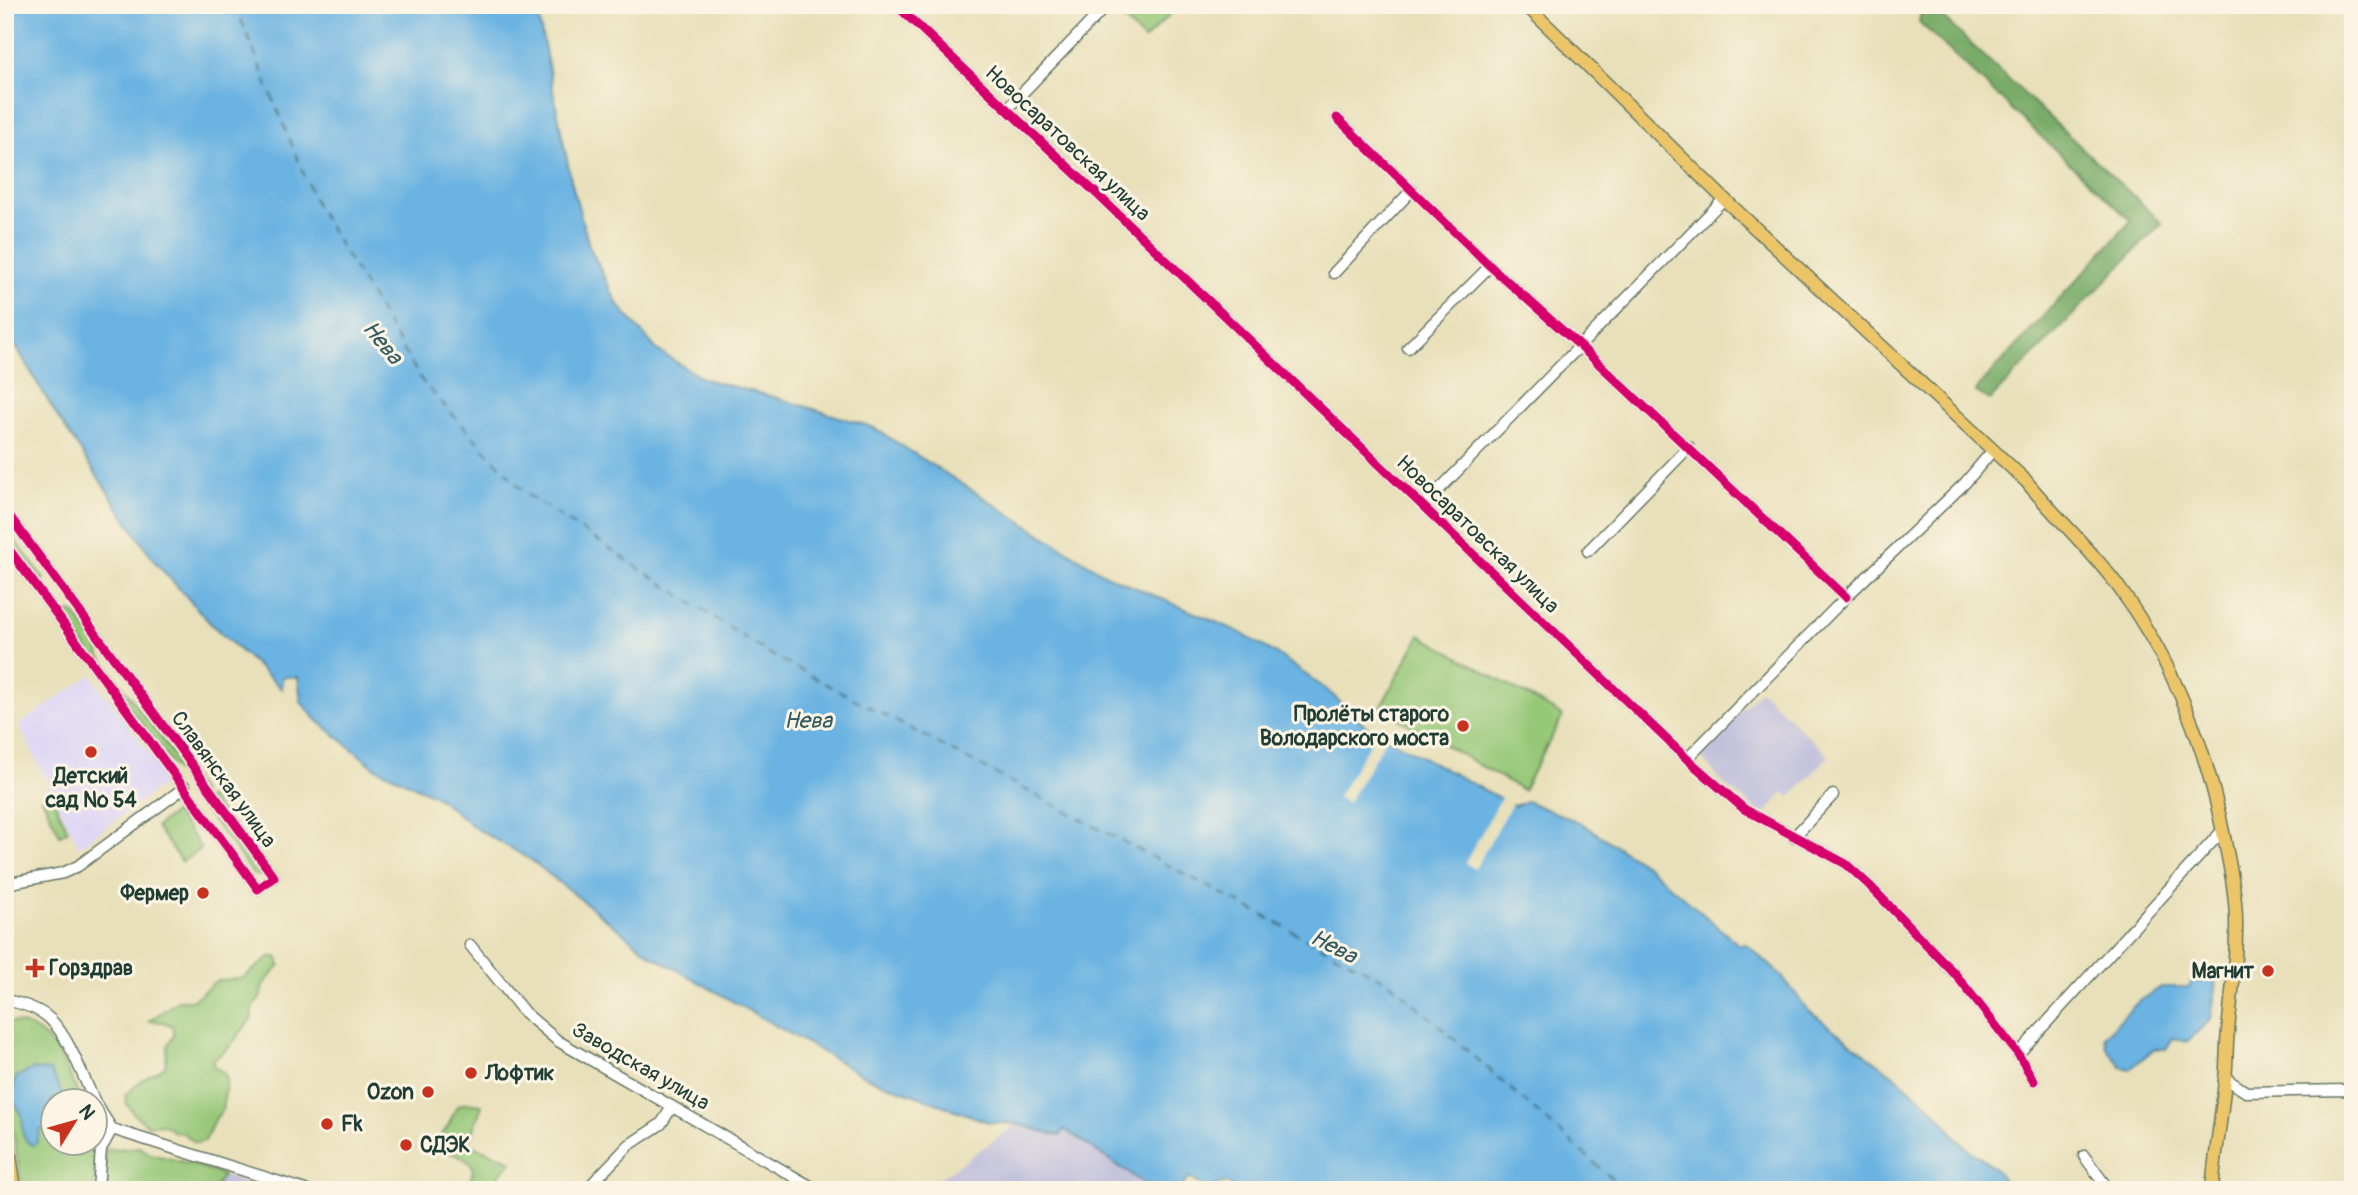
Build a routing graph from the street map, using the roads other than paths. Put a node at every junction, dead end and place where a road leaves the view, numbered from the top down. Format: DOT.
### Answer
graph roads {
  1 [pos="896,5"];
  2 [pos="1107,5"];
  3 [pos="1526,5"];
  4 [pos="1007,108"];
  5 [pos="1337,118"];
  6 [pos="1412,190"];
  7 [pos="1724,200"];
  8 [pos="1490,266"];
  9 [pos="1334,273"];
  10 [pos="1580,346"];
  11 [pos="1408,348"];
  12 [pos="1689,447"];
  13 [pos="1993,450"];
  14 [pos="1424,505"];
  15 [pos="5,510"];
  16 [pos="5,544"];
  17 [pos="1588,551"];
  18 [pos="69,597"];
  19 [pos="1846,597"];
  20 [pos="53,609"];
  21 [pos="1687,759"];
  22 [pos="185,787"];
  23 [pos="1833,795"];
  24 [pos="2223,830"];
  25 [pos="1794,837"];
  26 [pos="5,884"];
  27 [pos="470,945"];
  28 [pos="5,1000"];
  29 [pos="2018,1054"];
  30 [pos="2225,1077"];
  31 [pos="2034,1081"];
  32 [pos="87,1086"];
  33 [pos="2353,1094"];
  34 [pos="672,1107"];
  35 [pos="5,1121"];
  36 [pos="108,1123"];
  37 [pos="112,1129"];
  38 [pos="2084,1156"];
  39 [pos="15,1190"];
  40 [pos="98,1190"];
  41 [pos="305,1190"];
  42 [pos="586,1190"];
  43 [pos="817,1190"];
  44 [pos="2109,1190"];
  45 [pos="2212,1190"];
  1 -- 4 [label="street, Новосаратовская улица"];
  2 -- 4 [label="street"];
  3 -- 7 [label="main road"];
  4 -- 14 [label="street, Новосаратовская улица"];
  5 -- 6 [label="street"];
  6 -- 8 [label="street"];
  6 -- 9 [label="street"];
  7 -- 10 [label="street"];
  7 -- 13 [label="main road"];
  8 -- 10 [label="street"];
  8 -- 11 [label="street"];
  10 -- 12 [label="street"];
  10 -- 14 [label="street"];
  12 -- 17 [label="street"];
  12 -- 19 [label="street"];
  13 -- 19 [label="street"];
  13 -- 24 [label="main road"];
  14 -- 21 [label="street, Новосаратовская улица"];
  15 -- 18 [label="street, Славянская улица"];
  16 -- 20 [label="street, Славянская улица"];
  18 -- 20 [label="street"];
  18 -- 22 [label="street, Славянская улица"];
  19 -- 21 [label="street"];
  20 -- 22 [label="street, Славянская улица"];
  21 -- 25 [label="street, Новосаратовская улица"];
  22 -- 26 [label="street"];
  23 -- 25 [label="street"];
  24 -- 29 [label="street"];
  24 -- 30 [label="main road"];
  25 -- 29 [label="street, Новосаратовская улица"];
  27 -- 34 [label="street, Заводская улица"];
  28 -- 32 [label="street"];
  29 -- 31 [label="street, Новосаратовская улица"];
  30 -- 33 [label="street"];
  30 -- 45 [label="main road"];
  34 -- 42 [label="street"];
  34 -- 43 [label="street, Заводская улица"];
  35 -- 39 [label="main road"];
  36 -- 37 [label="street"];
  37 -- 40 [label="street"];
  37 -- 41 [label="street"];
  38 -- 44 [label="street"];
}
